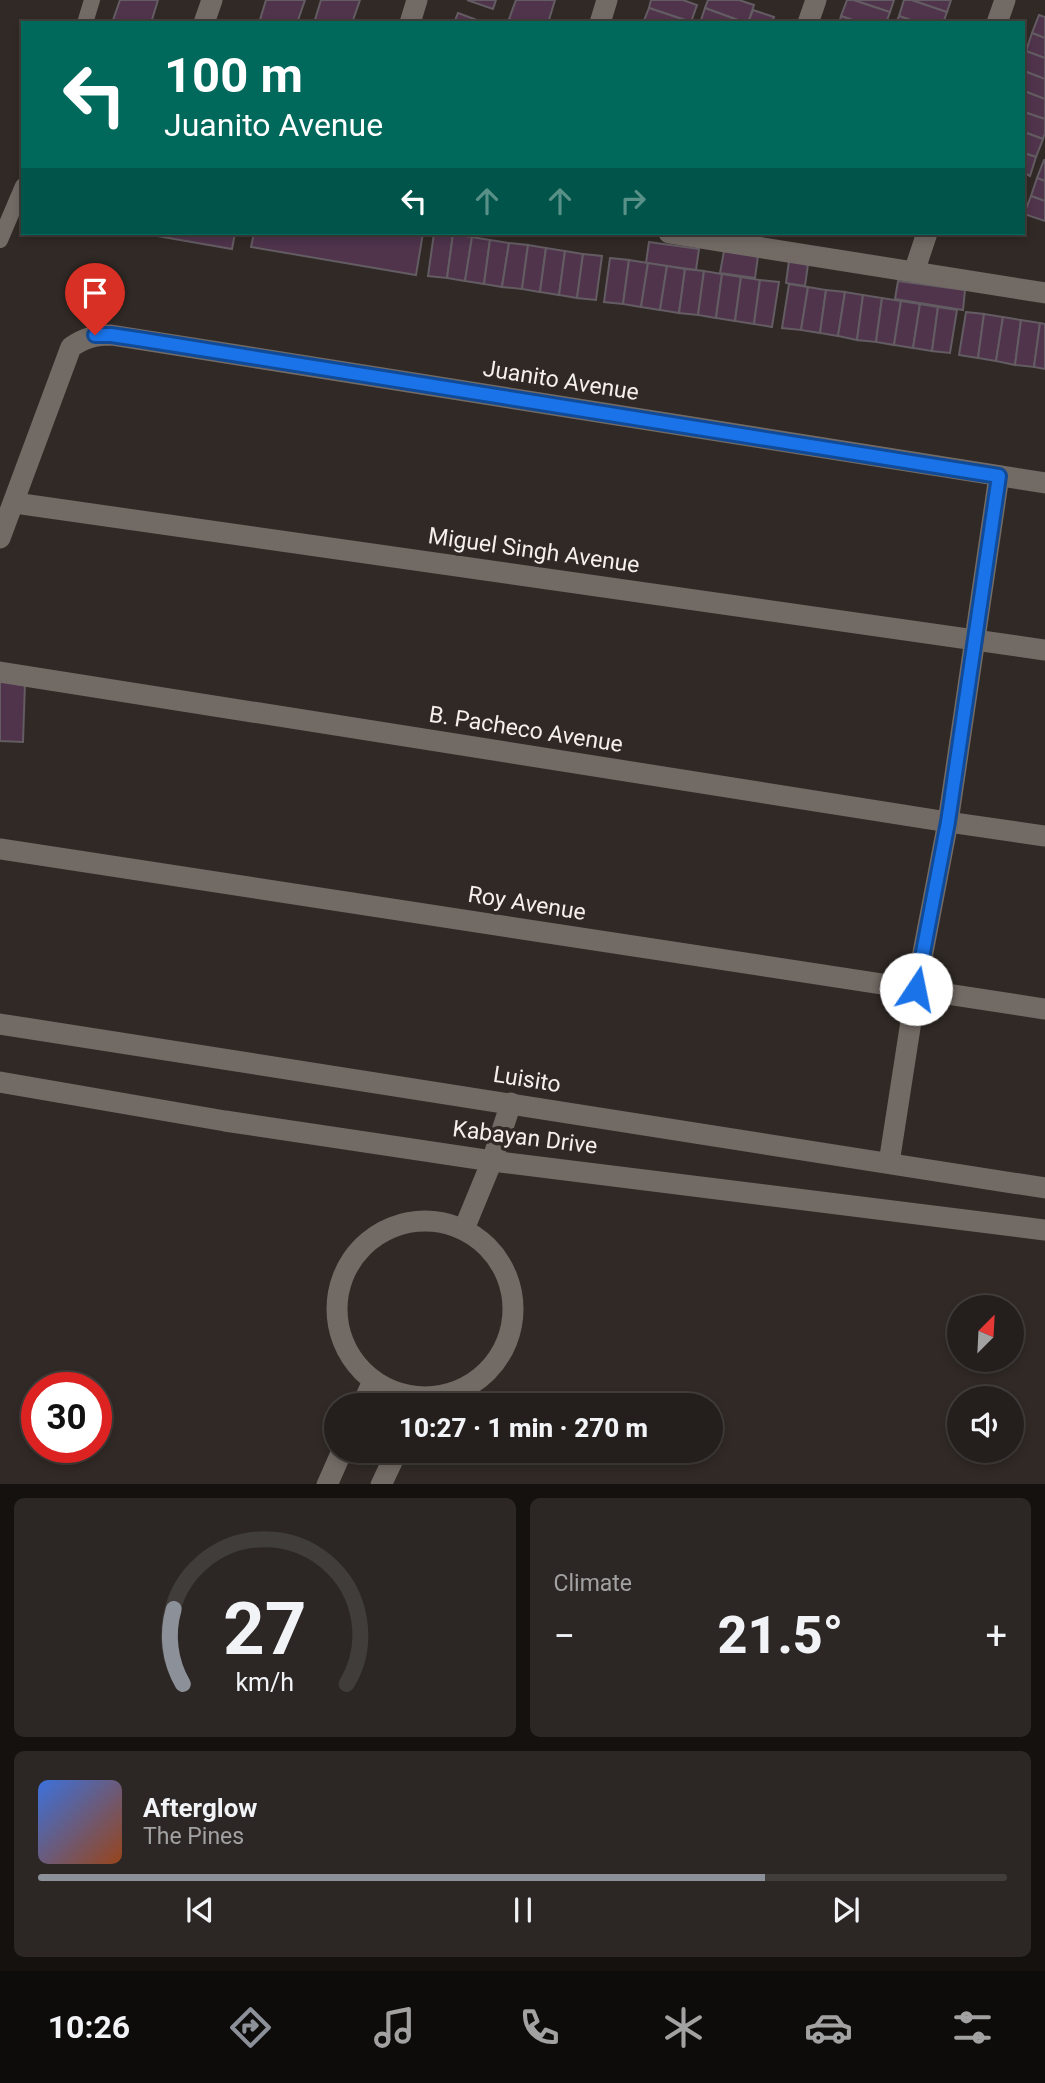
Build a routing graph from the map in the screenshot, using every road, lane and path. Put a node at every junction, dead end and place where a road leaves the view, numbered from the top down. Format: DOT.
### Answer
graph roads {
  1 [pos="92,0"];
  2 [pos="212,0"];
  3 [pos="417,0"];
  4 [pos="607,0"];
  5 [pos="816,0"];
  6 [pos="1005,0"];
  7 [pos="86,21"];
  8 [pos="205,21"];
  9 [pos="411,21"];
  10 [pos="601,21"];
  11 [pos="809,21"];
  12 [pos="998,21"];
  13 [pos="21,191"];
  14 [pos="695,235"];
  15 [pos="926,235"];
  16 [pos="735,238"];
  17 [pos="0,240"];
  18 [pos="914,272"];
  19 [pos="1045,293"];
  20 [pos="999,476"];
  21 [pos="1045,483"];
  22 [pos="15,503"];
  23 [pos="0,538"];
  24 [pos="975,639"];
  25 [pos="1045,650"];
  26 [pos="0,672"];
  27 [pos="948,822"];
  28 [pos="1045,836"];
  29 [pos="0,849"];
  30 [pos="916,989"];
  31 [pos="1045,1009"];
  32 [pos="0,1024"];
  33 [pos="0,1082"];
  34 [pos="511,1103"];
  35 [pos="492,1161"];
  36 [pos="889,1163"];
  37 [pos="1045,1188"];
  38 [pos="464,1229"];
  39 [pos="1045,1230"];
  40 [pos="373,1381"];
  41 [pos="368,1393"];
  42 [pos="399,1393"];
  43 [pos="454,1393"];
  44 [pos="337,1463"];
  45 [pos="391,1463"];
  46 [pos="327,1484"];
  47 [pos="381,1484"];
  1 -- 7 [label="lane"];
  2 -- 8 [label="street"];
  3 -- 9 [label="street"];
  4 -- 10 [label="street"];
  5 -- 11 [label="street"];
  6 -- 12 [label="street"];
  13 -- 17 [label="lane"];
  14 -- 16 [label="street"];
  15 -- 18 [label="street"];
  16 -- 18 [label="street"];
  18 -- 19 [label="street"];
  20 -- 21 [label="street, Juanito Avenue"];
  20 -- 22 [label="street, Juanito Avenue"];
  20 -- 24 [label="street"];
  22 -- 23 [label="street"];
  22 -- 24 [label="street, Miguel Singh Avenue"];
  24 -- 25 [label="street, Miguel Singh Avenue"];
  24 -- 27 [label="street"];
  26 -- 27 [label="street, B. Pacheco Avenue"];
  27 -- 28 [label="street, B. Pacheco Avenue"];
  27 -- 30 [label="street"];
  29 -- 30 [label="street, Roy Avenue"];
  30 -- 31 [label="street, Roy Avenue"];
  30 -- 36 [label="street"];
  32 -- 34 [label="street, Luisito"];
  33 -- 35 [label="street, Kabayan Drive"];
  34 -- 35 [label="street"];
  34 -- 36 [label="street, Luisito"];
  35 -- 38 [label="street"];
  35 -- 39 [label="street, Kabayan Drive"];
  36 -- 37 [label="street, Luisito"];
  38 -- 40 [label="street"];
  38 -- 43 [label="street"];
  40 -- 41 [label="street"];
  40 -- 42 [label="street"];
  44 -- 46 [label="street"];
  45 -- 47 [label="street"];
}
